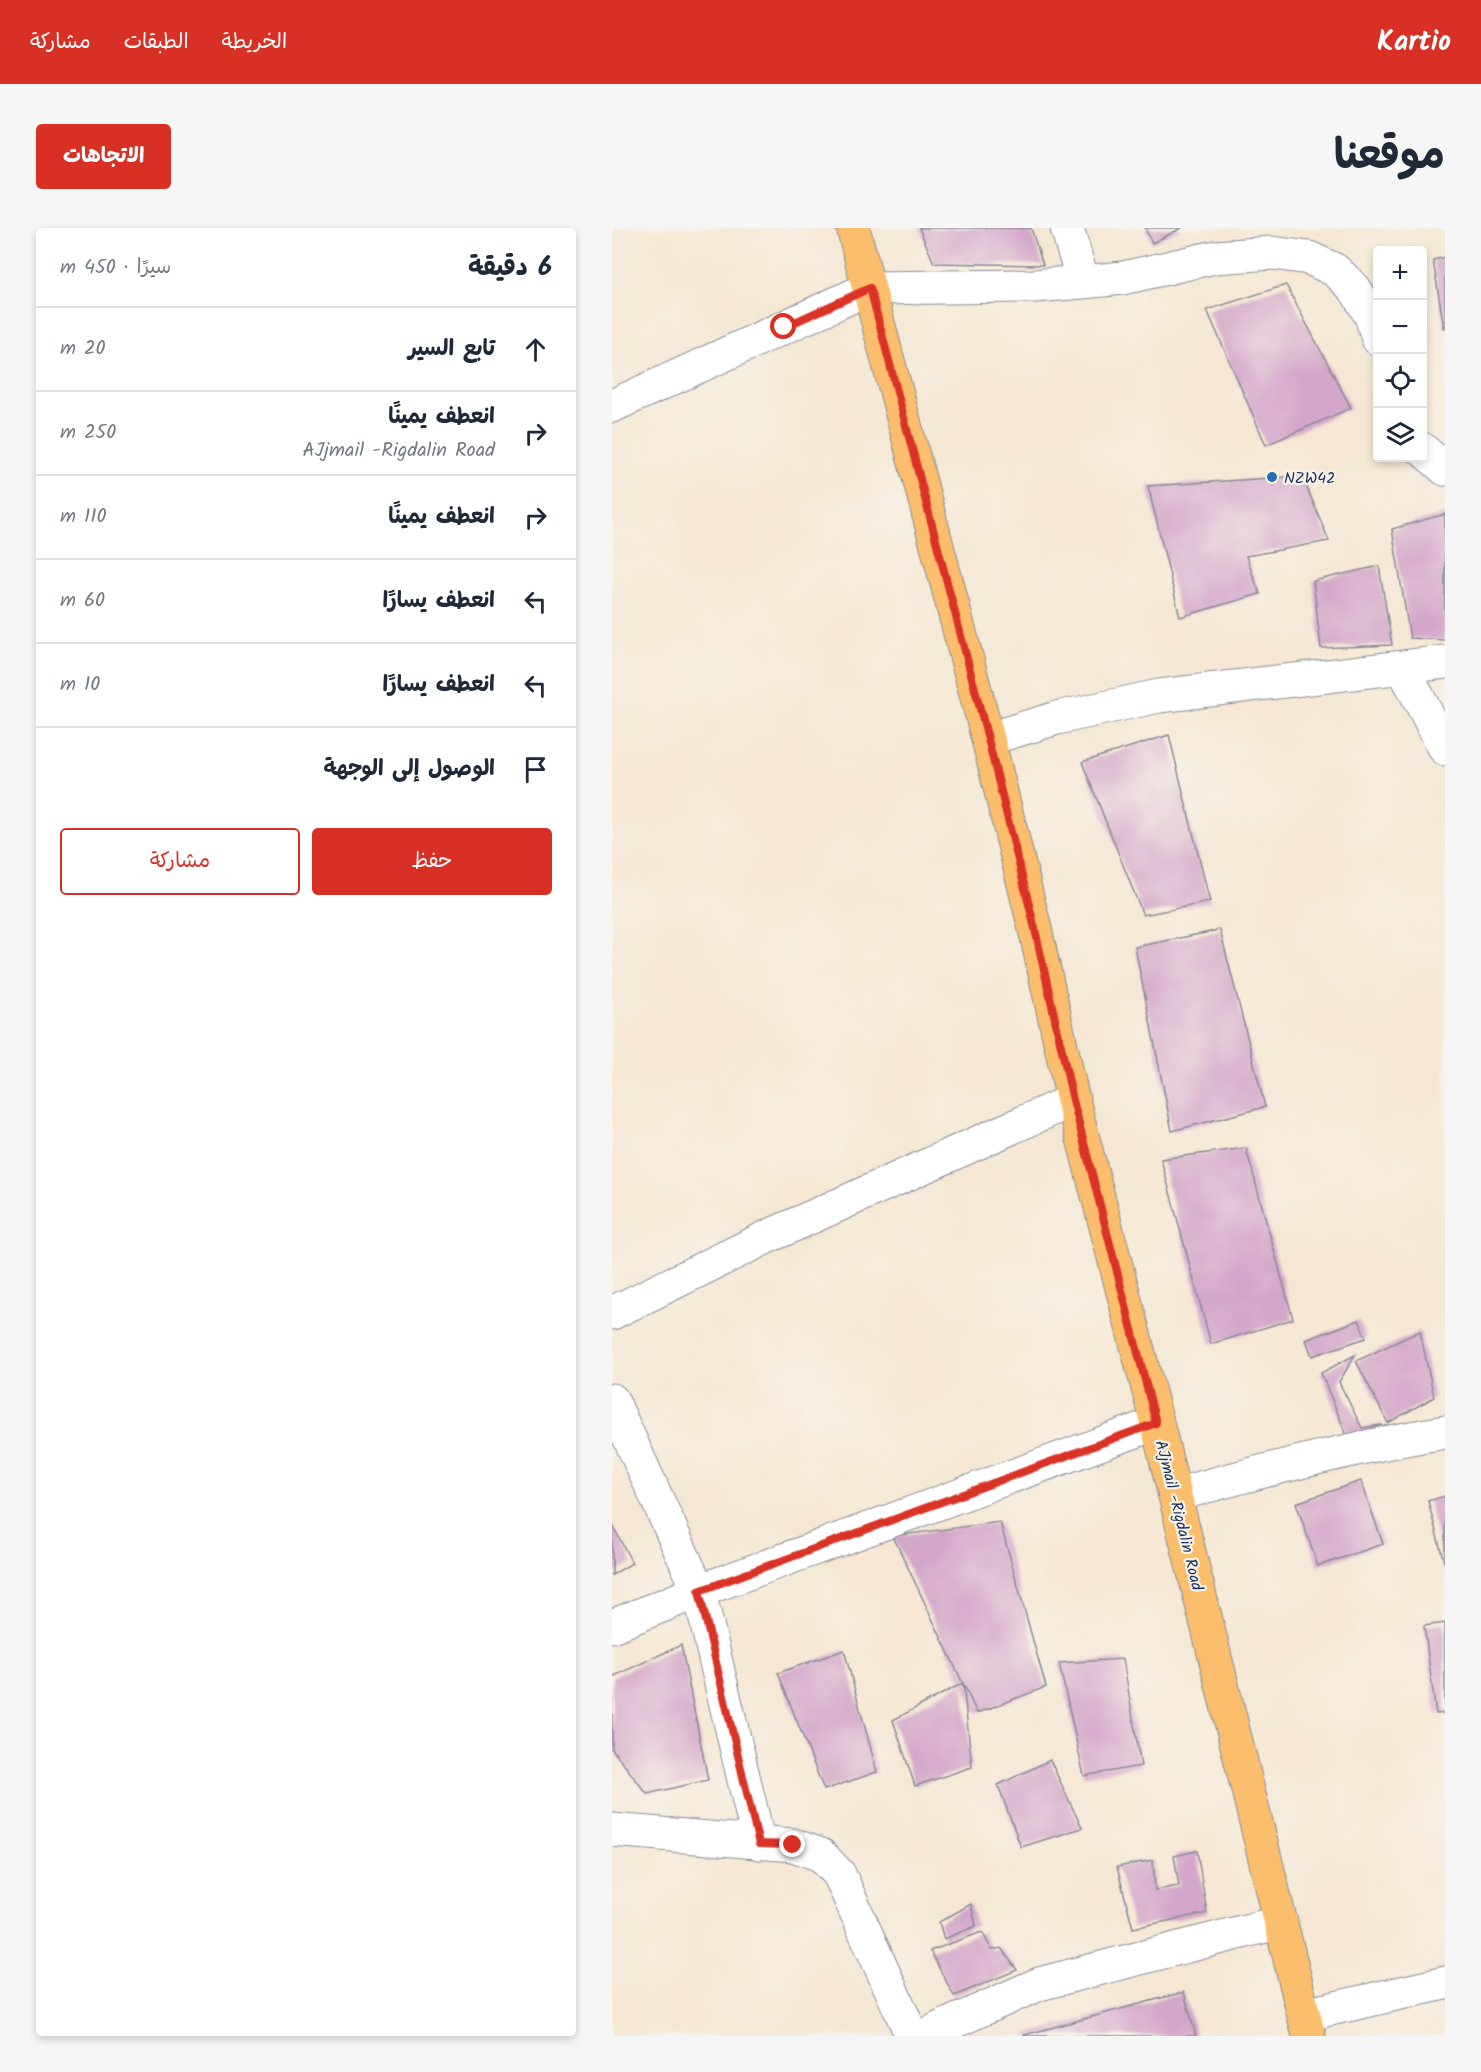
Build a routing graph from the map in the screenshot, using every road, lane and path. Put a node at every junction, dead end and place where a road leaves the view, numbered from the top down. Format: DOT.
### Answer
graph roads {
  1 [pos="853,228"];
  2 [pos="1067,228"];
  3 [pos="1083,282"];
  4 [pos="870,288"];
  5 [pos="1373,324"];
  6 [pos="612,406"];
  7 [pos="1427,453"];
  8 [pos="1445,469"];
  9 [pos="1445,662"];
  10 [pos="1403,668"];
  11 [pos="988,739"];
  12 [pos="1445,749"];
  13 [pos="1073,1100"];
  14 [pos="612,1313"];
  15 [pos="612,1400"];
  16 [pos="1156,1423"];
  17 [pos="1445,1432"];
  18 [pos="1174,1495"];
  19 [pos="699,1591"];
  20 [pos="612,1626"];
  21 [pos="612,1830"];
  22 [pos="759,1844"];
  23 [pos="1281,1922"];
  24 [pos="1445,1983"];
  25 [pos="1306,2025"];
  26 [pos="912,2036"];
  27 [pos="928,2036"];
  1 -- 4 [label="main road, AJjmail -Rigdalin Road"];
  2 -- 3 [label="street"];
  3 -- 4 [label="street"];
  3 -- 5 [label="street"];
  4 -- 6 [label="street"];
  4 -- 11 [label="main road, AJjmail -Rigdalin Road"];
  7 -- 8 [label="street"];
  9 -- 10 [label="street"];
  10 -- 11 [label="street"];
  10 -- 12 [label="street"];
  11 -- 13 [label="main road, AJjmail -Rigdalin Road"];
  13 -- 14 [label="street"];
  13 -- 16 [label="main road, AJjmail -Rigdalin Road"];
  15 -- 19 [label="street"];
  16 -- 18 [label="main road, AJjmail -Rigdalin Road"];
  16 -- 19 [label="street"];
  17 -- 18 [label="street"];
  18 -- 23 [label="main road, AJjmail -Rigdalin Road"];
  19 -- 20 [label="street"];
  19 -- 22 [label="street"];
  21 -- 22 [label="street"];
  22 -- 26 [label="street"];
  23 -- 25 [label="main road, AJjmail -Rigdalin Road"];
  23 -- 27 [label="street"];
  24 -- 25 [label="street"];
}
